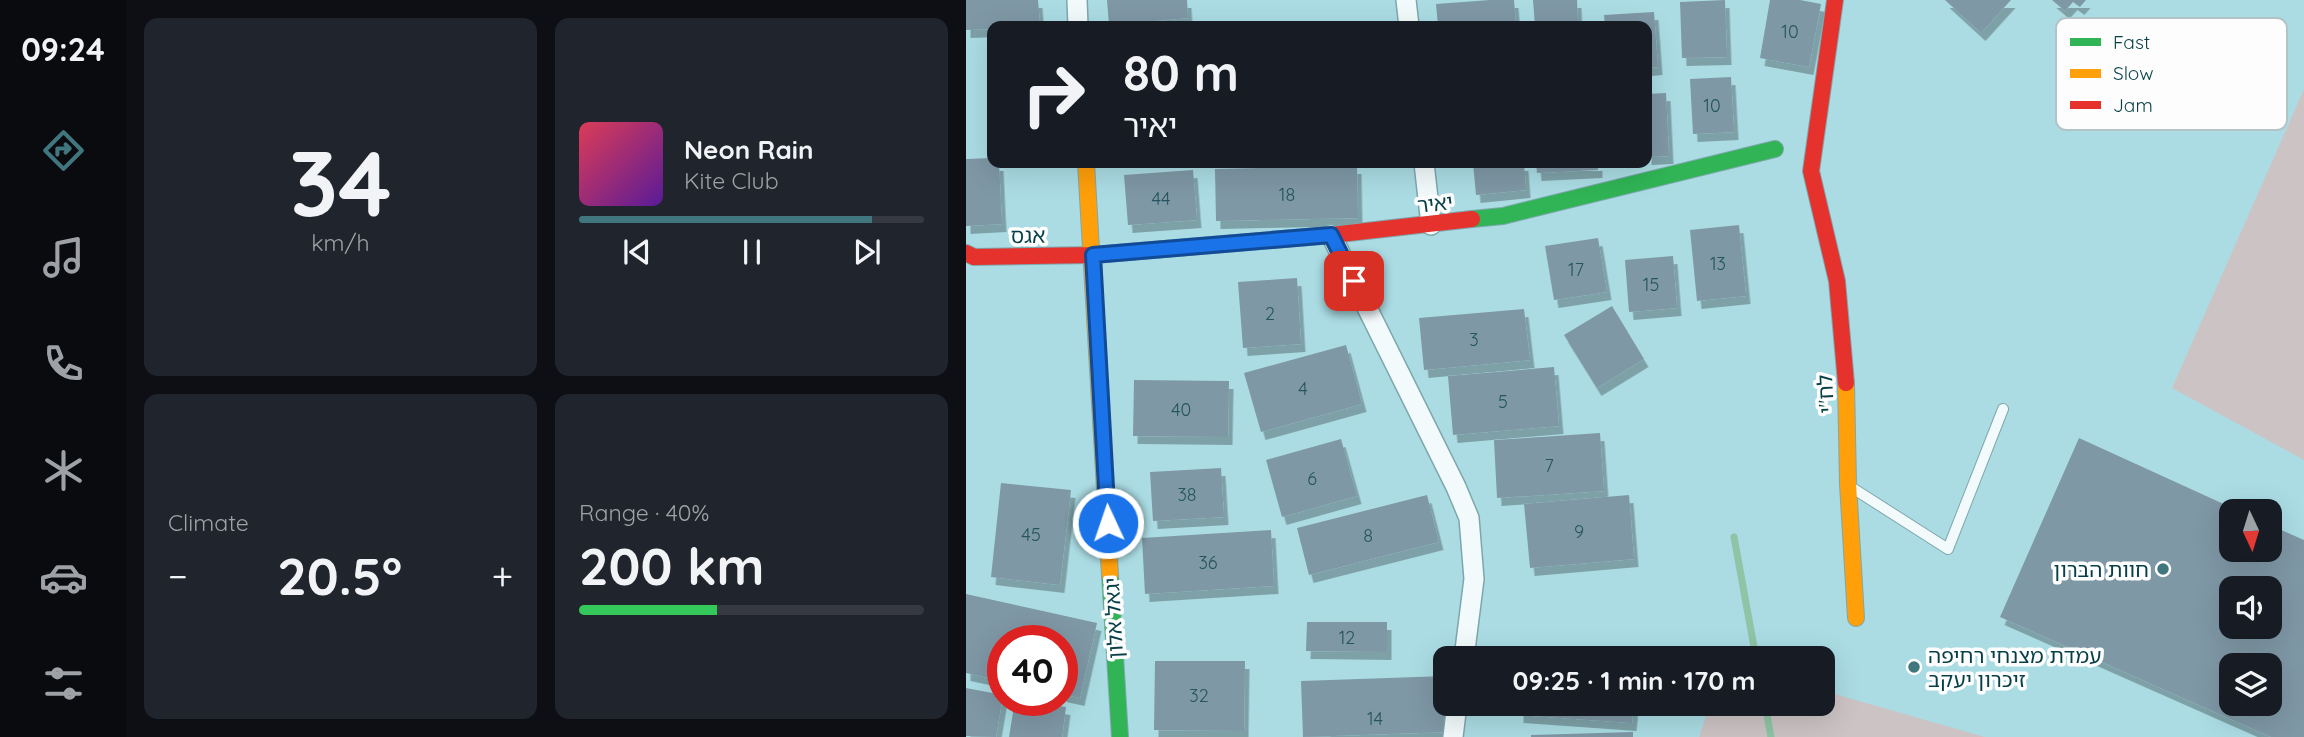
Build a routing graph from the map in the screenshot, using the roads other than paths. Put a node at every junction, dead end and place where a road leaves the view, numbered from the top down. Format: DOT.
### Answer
graph roads {
  1 [pos="1077,0"];
  2 [pos="1406,0"];
  3 [pos="1835,0"];
  4 [pos="1077,21"];
  5 [pos="1408,21"];
  6 [pos="1775,149"];
  7 [pos="1086,168"];
  8 [pos="1425,168"];
  9 [pos="1431,225"];
  10 [pos="1331,235"];
  11 [pos="966,253"];
  12 [pos="1093,255"];
  13 [pos="2003,409"];
  14 [pos="1848,484"];
  15 [pos="1856,618"];
  16 [pos="1466,646"];
  17 [pos="1456,716"];
  18 [pos="1120,737"];
  19 [pos="1453,737"];
  1 -- 4 [label="street"];
  2 -- 5 [label="street"];
  3 -- 14 [label="street, לח\"י"];
  6 -- 9 [label="street, יאיר"];
  7 -- 12 [label="street, יגאל אלון"];
  8 -- 9 [label="street"];
  9 -- 10 [label="street, יאיר"];
  10 -- 12 [label="street, יאיר"];
  10 -- 16 [label="street"];
  11 -- 12 [label="street, אגס"];
  12 -- 18 [label="street, יגאל אלון"];
  13 -- 14 [label="lane"];
  14 -- 15 [label="street, לח\"י"];
  17 -- 19 [label="street"];
}
